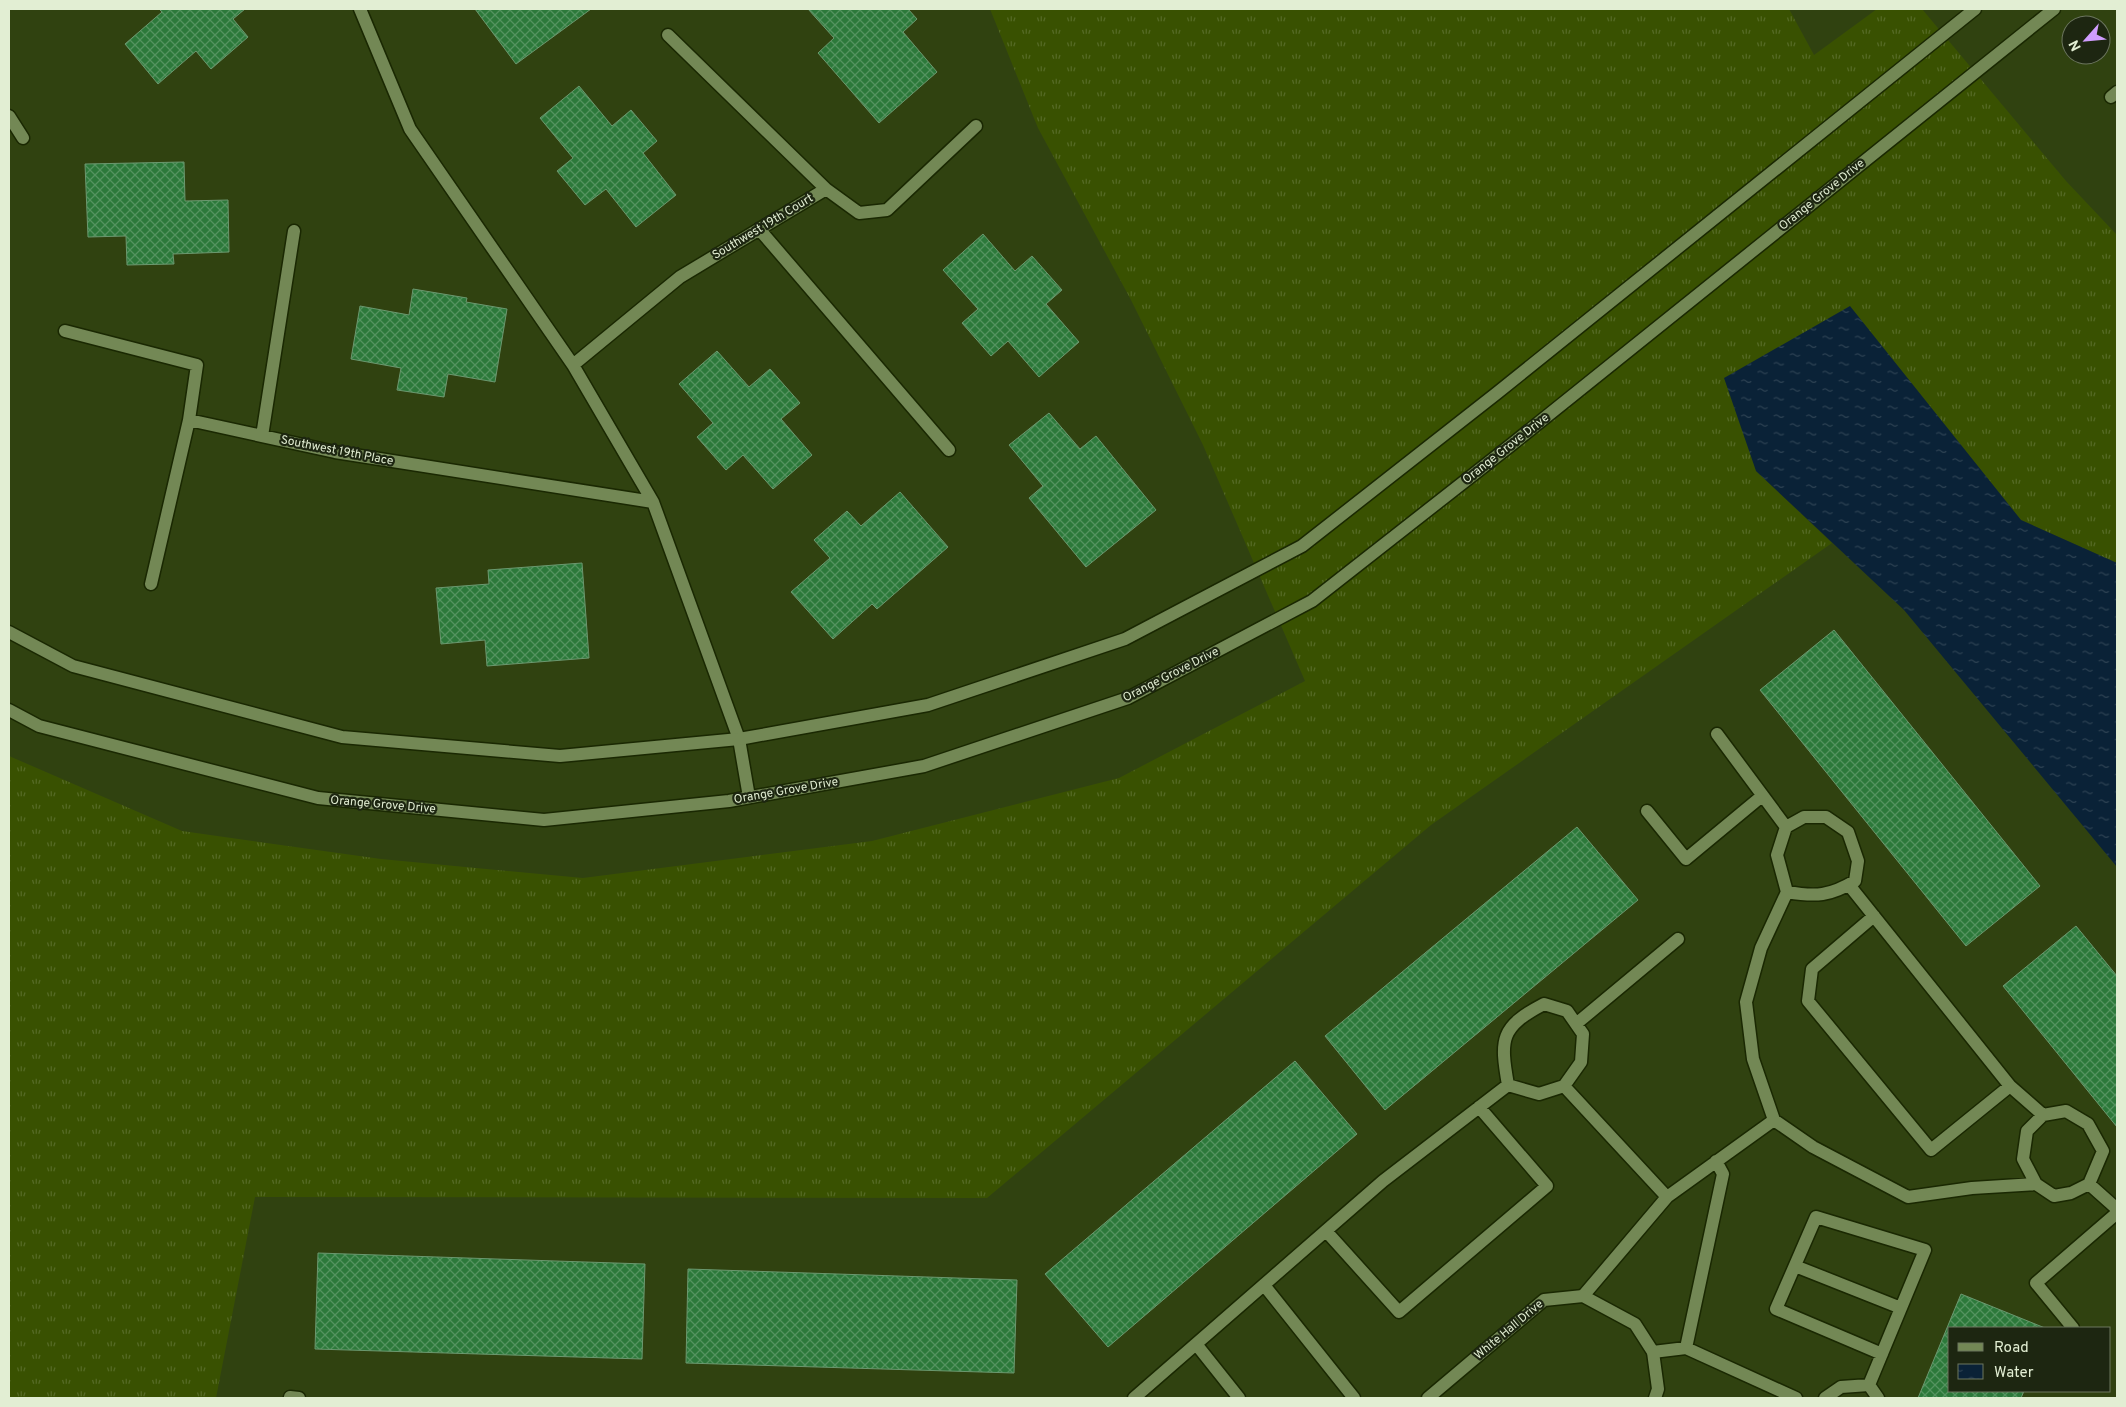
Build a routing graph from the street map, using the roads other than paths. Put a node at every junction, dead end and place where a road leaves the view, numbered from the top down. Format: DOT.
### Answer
graph roads {
  1 [pos="360,9"];
  2 [pos="1975,9"];
  3 [pos="2054,9"];
  4 [pos="668,35"];
  5 [pos="9,116"];
  6 [pos="976,126"];
  7 [pos="23,138"];
  8 [pos="826,189"];
  9 [pos="759,229"];
  10 [pos="294,231"];
  11 [pos="65,331"];
  12 [pos="573,365"];
  13 [pos="188,420"];
  14 [pos="262,436"];
  15 [pos="949,450"];
  16 [pos="653,502"];
  17 [pos="151,584"];
  18 [pos="9,632"];
  19 [pos="9,710"];
  20 [pos="1717,734"];
  21 [pos="739,739"];
  22 [pos="1762,796"];
  23 [pos="750,797"];
  24 [pos="1646,812"];
  25 [pos="1786,827"];
  26 [pos="1849,885"];
  27 [pos="1787,892"];
  28 [pos="1874,916"];
  29 [pos="1678,939"];
  30 [pos="1576,1024"];
  31 [pos="1508,1085"];
  32 [pos="1564,1086"];
  33 [pos="2010,1086"];
  34 [pos="1480,1107"];
  35 [pos="2042,1115"];
  36 [pos="1774,1120"];
  37 [pos="1716,1161"];
  38 [pos="2036,1184"];
  39 [pos="2089,1184"];
  40 [pos="1667,1197"];
  41 [pos="2117,1209"];
  42 [pos="2117,1213"];
  43 [pos="1326,1231"];
  44 [pos="1795,1266"];
  45 [pos="1264,1284"];
  46 [pos="1583,1296"];
  47 [pos="1901,1308"];
  48 [pos="2072,1327"];
  49 [pos="1196,1344"];
  50 [pos="1686,1348"];
  51 [pos="1654,1352"];
  52 [pos="1882,1354"];
  53 [pos="1869,1385"];
  54 [pos="1134,1398"];
  55 [pos="1239,1398"];
  56 [pos="1354,1398"];
  57 [pos="1428,1398"];
  58 [pos="1655,1398"];
  59 [pos="1796,1398"];
  60 [pos="1825,1398"];
  61 [pos="1878,1398"];
  1 -- 12 [label="street"];
  2 -- 21 [label="street"];
  3 -- 23 [label="street, Orange Grove Drive"];
  4 -- 8 [label="street, Southwest 19th Court"];
  5 -- 7 [label="street"];
  6 -- 8 [label="street"];
  8 -- 9 [label="street, Southwest 19th Court"];
  9 -- 12 [label="street, Southwest 19th Court"];
  9 -- 15 [label="street"];
  10 -- 14 [label="street"];
  11 -- 13 [label="street"];
  12 -- 16 [label="street"];
  13 -- 14 [label="street, Southwest 19th Place"];
  13 -- 17 [label="street"];
  14 -- 16 [label="street, Southwest 19th Place"];
  16 -- 21 [label="street"];
  18 -- 21 [label="street"];
  19 -- 23 [label="street, Orange Grove Drive"];
  20 -- 22 [label="street"];
  21 -- 23 [label="street"];
  22 -- 24 [label="street"];
  22 -- 25 [label="street"];
  25 -- 26 [label="street"];
  25 -- 27 [label="street"];
  26 -- 27 [label="street"];
  26 -- 28 [label="street"];
  27 -- 36 [label="street"];
  28 -- 33 [label="street"];
  28 -- 33 [label="street"];
  29 -- 30 [label="street"];
  30 -- 31 [label="street"];
  30 -- 32 [label="street"];
  31 -- 32 [label="street"];
  31 -- 34 [label="street"];
  32 -- 40 [label="street"];
  33 -- 35 [label="street"];
  34 -- 43 [label="street"];
  34 -- 43 [label="street"];
  35 -- 38 [label="street"];
  35 -- 39 [label="street"];
  36 -- 37 [label="street"];
  36 -- 38 [label="street"];
  37 -- 40 [label="street"];
  37 -- 50 [label="street"];
  38 -- 39 [label="street"];
  39 -- 41 [label="street"];
  40 -- 46 [label="street"];
  42 -- 48 [label="street"];
  43 -- 45 [label="street"];
  44 -- 47 [label="street"];
  44 -- 47 [label="street"];
  44 -- 52 [label="street"];
  45 -- 49 [label="street"];
  45 -- 56 [label="street"];
  46 -- 51 [label="street"];
  46 -- 57 [label="street, White Hall Drive"];
  47 -- 52 [label="street"];
  49 -- 54 [label="street"];
  49 -- 55 [label="street"];
  50 -- 51 [label="street"];
  50 -- 59 [label="street"];
  51 -- 58 [label="street"];
  52 -- 53 [label="street"];
  53 -- 60 [label="street"];
  53 -- 61 [label="street"];
}
